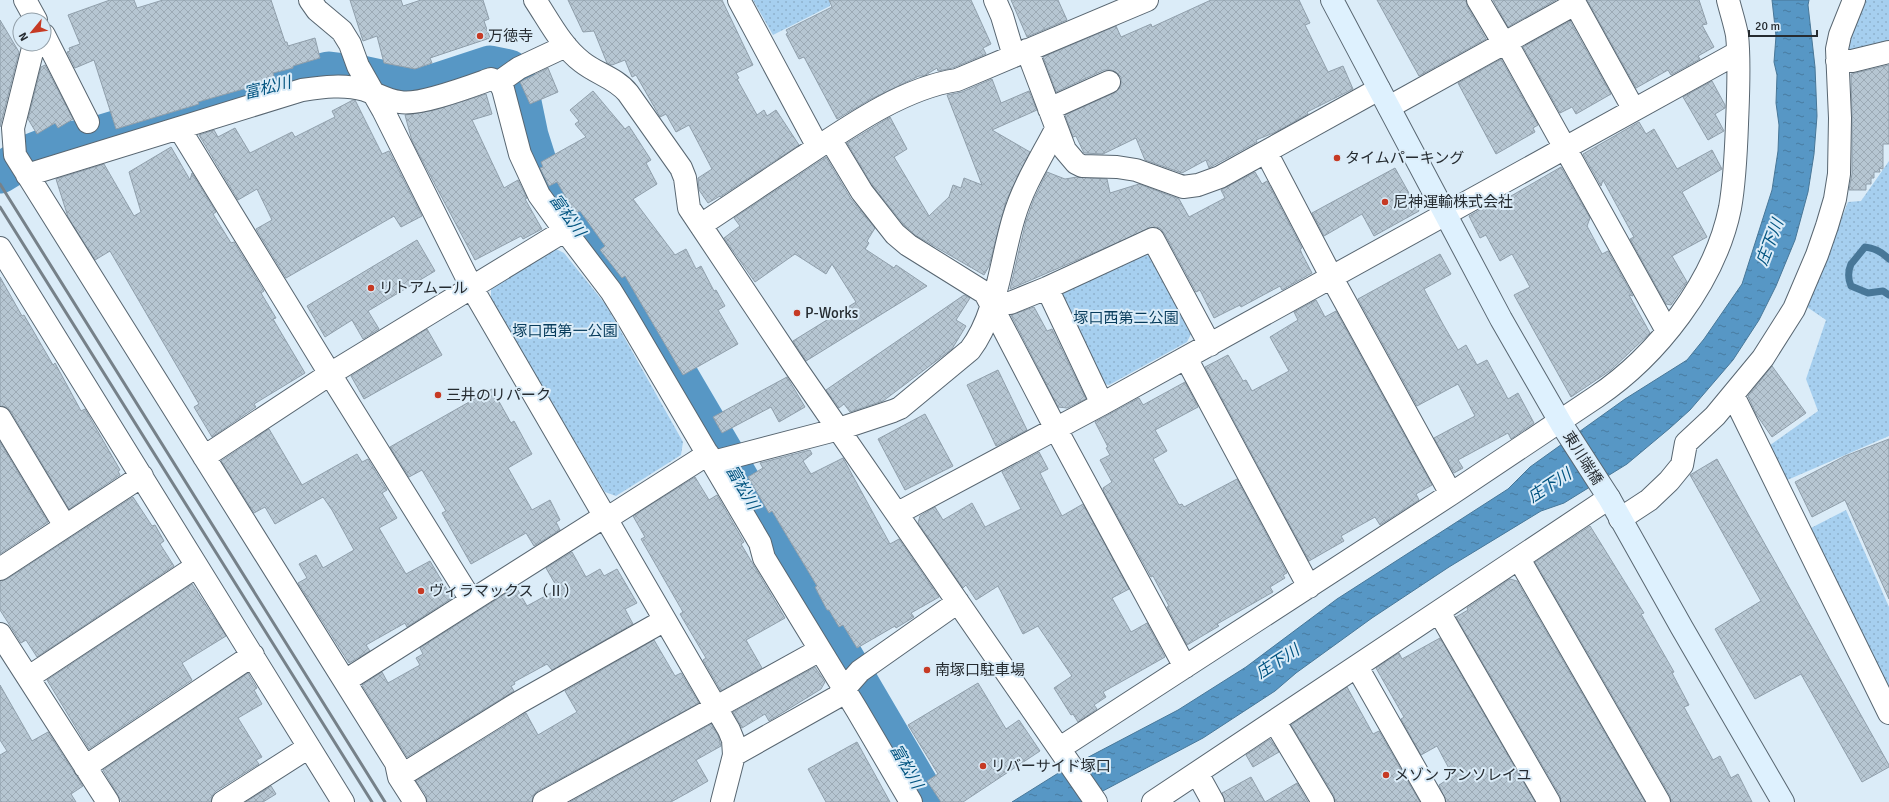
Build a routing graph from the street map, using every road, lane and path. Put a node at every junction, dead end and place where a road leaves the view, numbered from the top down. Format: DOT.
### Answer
graph roads {
  1 [pos="25,0"];
  2 [pos="46,0"];
  3 [pos="310,0"];
  4 [pos="535,0"];
  5 [pos="739,0"];
  6 [pos="995,0"];
  7 [pos="1147,0"];
  8 [pos="1332,0"];
  9 [pos="1478,0"];
  10 [pos="1728,0"];
  11 [pos="1854,0"];
  12 [pos="1574,2"];
  13 [pos="32,12"];
  14 [pos="42,12"];
  15 [pos="1506,42"];
  16 [pos="566,46"];
  17 [pos="52,51"];
  18 [pos="32,52"];
  19 [pos="1737,52"];
  20 [pos="1889,52"];
  21 [pos="1020,53"];
  22 [pos="1837,62"];
  23 [pos="507,76"];
  24 [pos="367,80"];
  25 [pos="1109,82"];
  26 [pos="1384,98"];
  27 [pos="1049,109"];
  28 [pos="1634,110"];
  29 [pos="88,122"];
  30 [pos="179,128"];
  31 [pos="1056,129"];
  32 [pos="824,143"];
  33 [pos="1566,148"];
  34 [pos="1266,152"];
  35 [pos="21,166"];
  36 [pos="1446,214"];
  37 [pos="702,225"];
  38 [pos="564,230"];
  39 [pos="0,248"];
  40 [pos="1332,278"];
  41 [pos="472,288"];
  42 [pos="1047,288"];
  43 [pos="992,303"];
  44 [pos="1666,331"];
  45 [pos="1210,345"];
  46 [pos="1186,358"];
  47 [pos="330,374"];
  48 [pos="1733,395"];
  49 [pos="1102,404"];
  50 [pos="0,418"];
  51 [pos="1561,423"];
  52 [pos="839,428"];
  53 [pos="1056,429"];
  54 [pos="204,457"];
  55 [pos="718,459"];
  56 [pos="142,476"];
  57 [pos="1451,494"];
  58 [pos="1606,495"];
  59 [pos="898,513"];
  60 [pos="606,518"];
  61 [pos="1620,519"];
  62 [pos="65,526"];
  63 [pos="1520,558"];
  64 [pos="197,566"];
  65 [pos="0,569"];
  66 [pos="1309,587"];
  67 [pos="472,600"];
  68 [pos="958,602"];
  69 [pos="1439,612"];
  70 [pos="665,620"];
  71 [pos="0,634"];
  72 [pos="820,650"];
  73 [pos="253,655"];
  74 [pos="1185,667"];
  75 [pos="1356,667"];
  76 [pos="29,677"];
  77 [pos="345,681"];
  78 [pos="851,682"];
  79 [pos="716,707"];
  80 [pos="1889,713"];
  81 [pos="1275,722"];
  82 [pos="309,747"];
  83 [pos="1063,753"];
  84 [pos="734,755"];
  85 [pos="85,767"];
  86 [pos="1197,773"];
  87 [pos="400,777"];
  88 [pos="108,802"];
  89 [pos="223,802"];
  90 [pos="343,802"];
  91 [pos="415,802"];
  92 [pos="544,802"];
  93 [pos="722,802"];
  94 [pos="911,802"];
  95 [pos="1096,802"];
  96 [pos="1153,802"];
  97 [pos="1213,802"];
  98 [pos="1322,802"];
  99 [pos="1434,802"];
  100 [pos="1549,802"];
  101 [pos="1659,802"];
  102 [pos="1783,802"];
  1 -- 13 [label="street"];
  2 -- 14 [label="street"];
  3 -- 24 [label="street"];
  4 -- 16 [label="street"];
  5 -- 32 [label="street"];
  6 -- 21 [label="street"];
  7 -- 21 [label="street"];
  8 -- 26 [label="street, 東川端橋"];
  9 -- 15 [label="street"];
  10 -- 19 [label="street"];
  11 -- 22 [label="street"];
  12 -- 15 [label="street"];
  12 -- 28 [label="street"];
  15 -- 26 [label="street"];
  15 -- 33 [label="street"];
  16 -- 23 [label="street"];
  16 -- 37 [label="street"];
  17 -- 29 [label="street"];
  18 -- 35 [label="street"];
  19 -- 28 [label="street"];
  19 -- 44 [label="street"];
  20 -- 22 [label="street"];
  21 -- 27 [label="street"];
  21 -- 32 [label="street"];
  22 -- 48 [label="street"];
  23 -- 24 [label="street"];
  23 -- 38 [label="street"];
  24 -- 30 [label="street"];
  24 -- 41 [label="street"];
  25 -- 27 [label="street"];
  26 -- 34 [label="street"];
  26 -- 36 [label="street, 東川端橋"];
  27 -- 31 [label="street"];
  28 -- 33 [label="street"];
  30 -- 35 [label="street"];
  30 -- 47 [label="street"];
  31 -- 34 [label="street"];
  31 -- 43 [label="street"];
  32 -- 37 [label="street"];
  32 -- 43 [label="street"];
  33 -- 36 [label="street"];
  33 -- 44 [label="street"];
  34 -- 40 [label="street"];
  35 -- 54 [label="street"];
  36 -- 40 [label="street"];
  36 -- 51 [label="street, 東川端橋"];
  37 -- 52 [label="street"];
  38 -- 41 [label="street"];
  38 -- 55 [label="street"];
  39 -- 56 [label="street"];
  40 -- 45 [label="street"];
  40 -- 57 [label="street"];
  41 -- 47 [label="street"];
  41 -- 60 [label="street"];
  42 -- 43 [label="street"];
  42 -- 45 [label="street"];
  42 -- 49 [label="street"];
  43 -- 52 [label="street"];
  43 -- 53 [label="street"];
  44 -- 51 [label="street"];
  45 -- 46 [label="street"];
  46 -- 49 [label="street"];
  46 -- 66 [label="street"];
  47 -- 54 [label="street"];
  47 -- 67 [label="street"];
  48 -- 61 [label="street"];
  48 -- 80 [label="street"];
  49 -- 53 [label="street"];
  50 -- 62 [label="street"];
  51 -- 57 [label="street"];
  51 -- 58 [label="street, 東川端橋"];
  52 -- 55 [label="street"];
  52 -- 59 [label="street"];
  53 -- 59 [label="street"];
  53 -- 74 [label="street"];
  54 -- 77 [label="street"];
  55 -- 60 [label="street"];
  55 -- 72 [label="street"];
  56 -- 62 [label="street"];
  56 -- 64 [label="street"];
  57 -- 66 [label="street"];
  58 -- 61 [label="street, 東川端橋"];
  58 -- 63 [label="street"];
  59 -- 68 [label="street"];
  60 -- 67 [label="street"];
  60 -- 70 [label="street"];
  61 -- 102 [label="street, 東川端橋"];
  62 -- 65 [label="street"];
  63 -- 69 [label="street"];
  63 -- 101 [label="street"];
  64 -- 73 [label="street"];
  64 -- 76 [label="street"];
  66 -- 74 [label="street"];
  67 -- 77 [label="street"];
  68 -- 78 [label="street"];
  68 -- 83 [label="street"];
  69 -- 75 [label="street"];
  69 -- 100 [label="street"];
  70 -- 79 [label="street"];
  70 -- 87 [label="street"];
  71 -- 76 [label="street"];
  72 -- 78 [label="street"];
  72 -- 79 [label="street"];
  73 -- 82 [label="street"];
  73 -- 85 [label="street"];
  74 -- 83 [label="street"];
  75 -- 81 [label="street"];
  75 -- 99 [label="street"];
  76 -- 85 [label="street"];
  77 -- 87 [label="street"];
  78 -- 84 [label="street"];
  78 -- 94 [label="street"];
  79 -- 84 [label="street"];
  79 -- 92 [label="street"];
  81 -- 86 [label="street"];
  81 -- 98 [label="street"];
  82 -- 89 [label="street"];
  82 -- 90 [label="street"];
  83 -- 95 [label="street"];
  84 -- 93 [label="street"];
  85 -- 88 [label="street"];
  86 -- 96 [label="street"];
  86 -- 97 [label="street"];
  87 -- 91 [label="street"];
}
